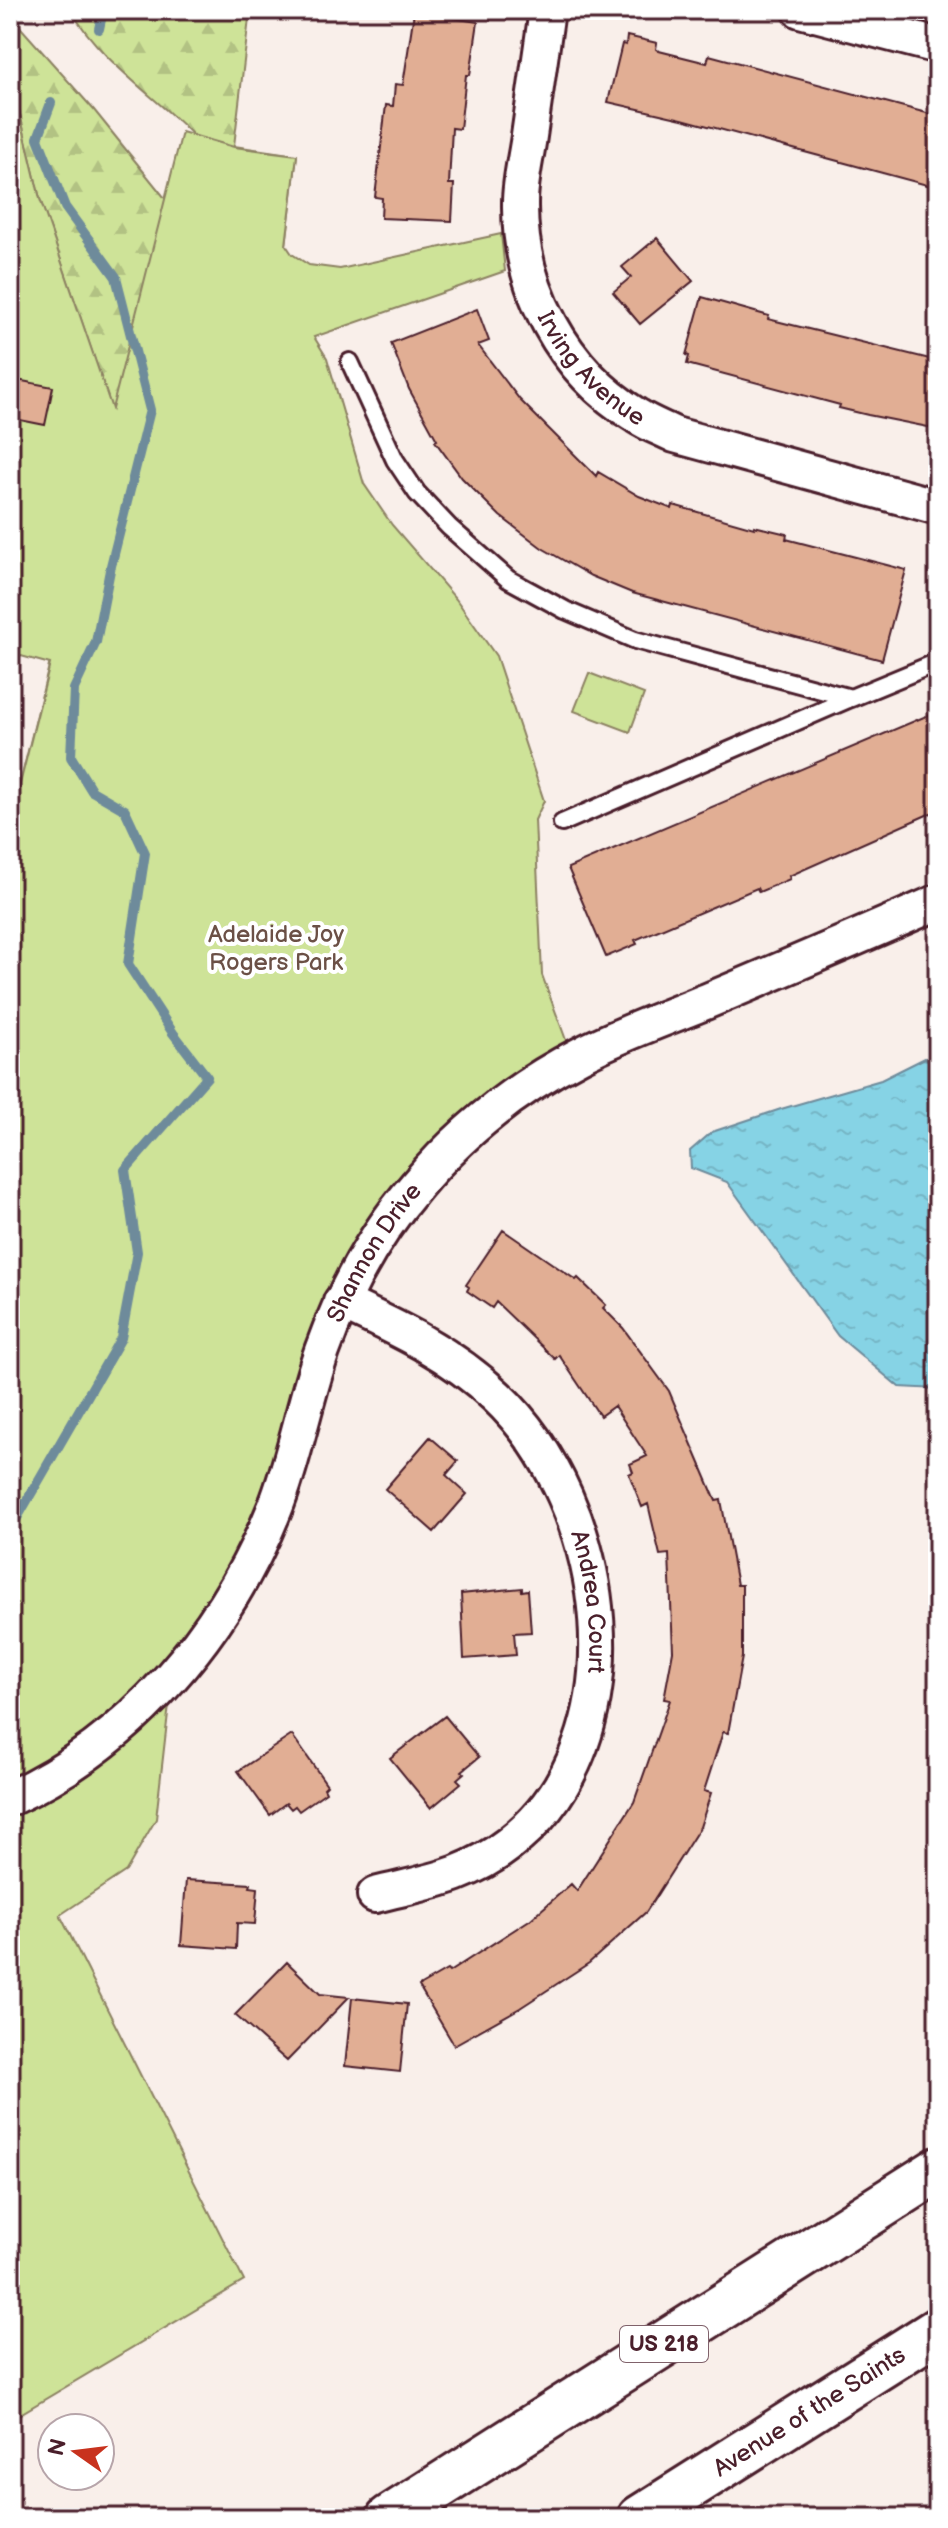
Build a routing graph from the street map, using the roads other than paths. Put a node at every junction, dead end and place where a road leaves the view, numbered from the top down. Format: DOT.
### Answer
graph roads {
  1 [pos="547,10"];
  2 [pos="800,10"];
  3 [pos="938,46"];
  4 [pos="350,362"];
  5 [pos="938,507"];
  6 [pos="938,662"];
  7 [pos="851,698"];
  8 [pos="562,823"];
  9 [pos="938,902"];
  10 [pos="341,1302"];
  11 [pos="10,1798"];
  12 [pos="375,1895"];
  13 [pos="938,2170"];
  14 [pos="938,2330"];
  15 [pos="389,2518"];
  16 [pos="640,2518"];
  1 -- 5 [label="street, Irving Avenue"];
  2 -- 3 [label="street"];
  4 -- 7 [label="lane"];
  6 -- 7 [label="lane"];
  7 -- 8 [label="lane"];
  9 -- 10 [label="street, Shannon Drive"];
  10 -- 11 [label="street, Shannon Drive"];
  10 -- 12 [label="street, Andrea Court"];
  13 -- 15 [label="highway, US 218"];
  14 -- 16 [label="highway, Avenue of the Saints"];
}
